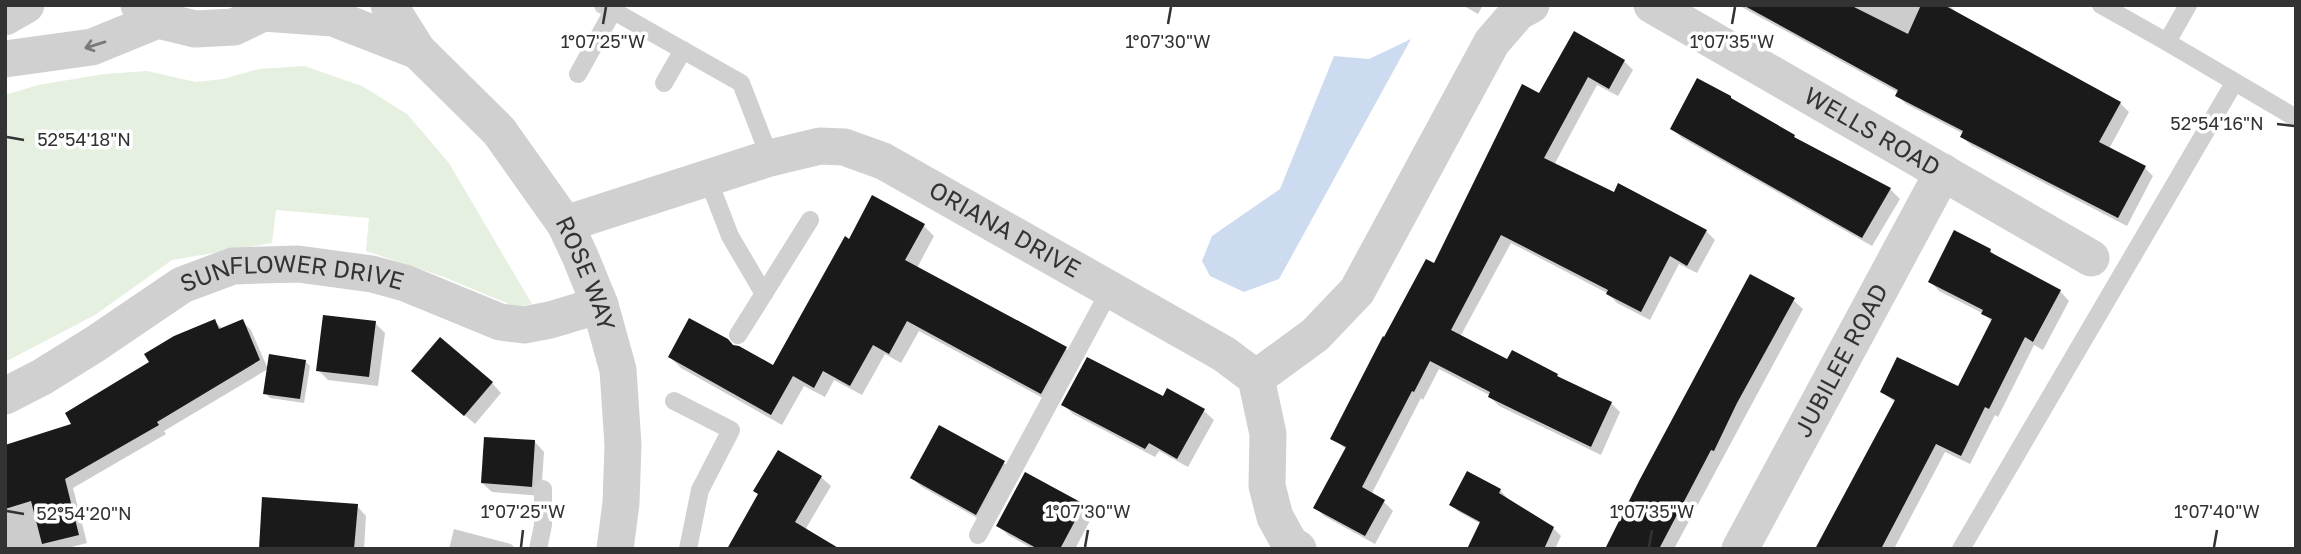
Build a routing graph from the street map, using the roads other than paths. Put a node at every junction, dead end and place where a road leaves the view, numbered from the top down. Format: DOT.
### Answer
graph roads {
  1 [pos="26,5"];
  2 [pos="389,5"];
  3 [pos="1531,5"];
  4 [pos="1652,5"];
  5 [pos="2101,5"];
  6 [pos="2188,5"];
  7 [pos="608,8"];
  8 [pos="268,9"];
  9 [pos="148,12"];
  10 [pos="5,17"];
  11 [pos="2167,42"];
  12 [pos="682,50"];
  13 [pos="418,51"];
  14 [pos="5,59"];
  15 [pos="578,74"];
  16 [pos="664,83"];
  17 [pos="2238,84"];
  18 [pos="2296,118"];
  19 [pos="770,158"];
  20 [pos="1943,173"];
  21 [pos="708,178"];
  22 [pos="810,220"];
  23 [pos="565,224"];
  24 [pos="2091,258"];
  25 [pos="1110,290"];
  26 [pos="764,294"];
  27 [pos="600,304"];
  28 [pos="738,335"];
  29 [pos="1256,377"];
  30 [pos="5,396"];
  31 [pos="674,401"];
  32 [pos="543,488"];
  33 [pos="978,534"];
  34 [pos="538,549"];
  35 [pos="615,549"];
  36 [pos="688,549"];
  37 [pos="1298,549"];
  38 [pos="1740,549"];
  39 [pos="1961,549"];
  1 -- 10 [label="street"];
  2 -- 13 [label="street, ROSE WAY"];
  3 -- 29 [label="street"];
  4 -- 20 [label="street, WELLS ROAD"];
  5 -- 11 [label="lane"];
  6 -- 11 [label="lane"];
  7 -- 12 [label="lane"];
  7 -- 15 [label="lane"];
  8 -- 9 [label="street"];
  8 -- 13 [label="street, ROSE WAY"];
  9 -- 14 [label="street, one-way"];
  11 -- 17 [label="lane"];
  12 -- 16 [label="lane"];
  12 -- 19 [label="lane"];
  13 -- 23 [label="street, ROSE WAY"];
  17 -- 18 [label="lane"];
  17 -- 39 [label="lane"];
  19 -- 21 [label="street, ORIANA DRIVE"];
  19 -- 25 [label="street, ORIANA DRIVE"];
  20 -- 24 [label="street, WELLS ROAD"];
  20 -- 38 [label="street, JUBILEE ROAD"];
  21 -- 23 [label="street, ORIANA DRIVE"];
  21 -- 26 [label="lane"];
  22 -- 26 [label="lane"];
  23 -- 27 [label="street, ROSE WAY"];
  25 -- 29 [label="street, ORIANA DRIVE"];
  25 -- 33 [label="lane"];
  26 -- 28 [label="lane"];
  27 -- 30 [label="street, SUNFLOWER DRIVE"];
  27 -- 35 [label="street, ROSE WAY"];
  29 -- 37 [label="street"];
  31 -- 36 [label="lane"];
  32 -- 34 [label="lane"];
}
